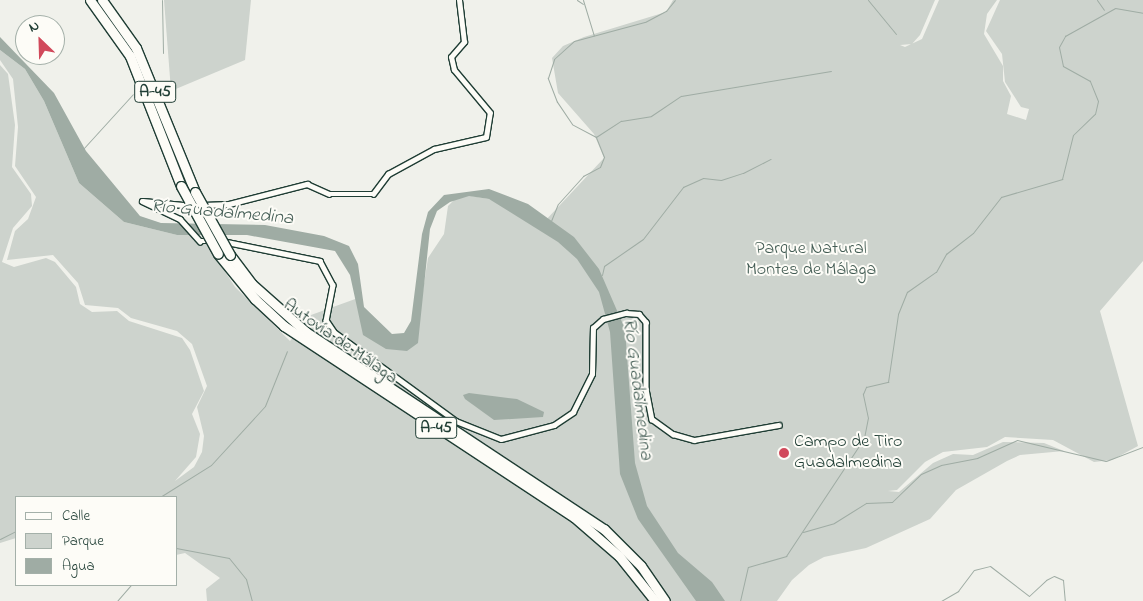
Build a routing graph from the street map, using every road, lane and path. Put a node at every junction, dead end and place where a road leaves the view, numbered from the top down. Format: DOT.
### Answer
graph roads {
  1 [pos="90,0"];
  2 [pos="102,0"];
  3 [pos="459,0"];
  4 [pos="779,424"];
  5 [pos="655,601"];
  6 [pos="665,601"];
  1 -- 5 [label="highway, Autovía de Málaga / A-45, bridge"];
  2 -- 6 [label="highway, Autovía de Málaga / A-45, bridge"];
  3 -- 4 [label="street"];
}
